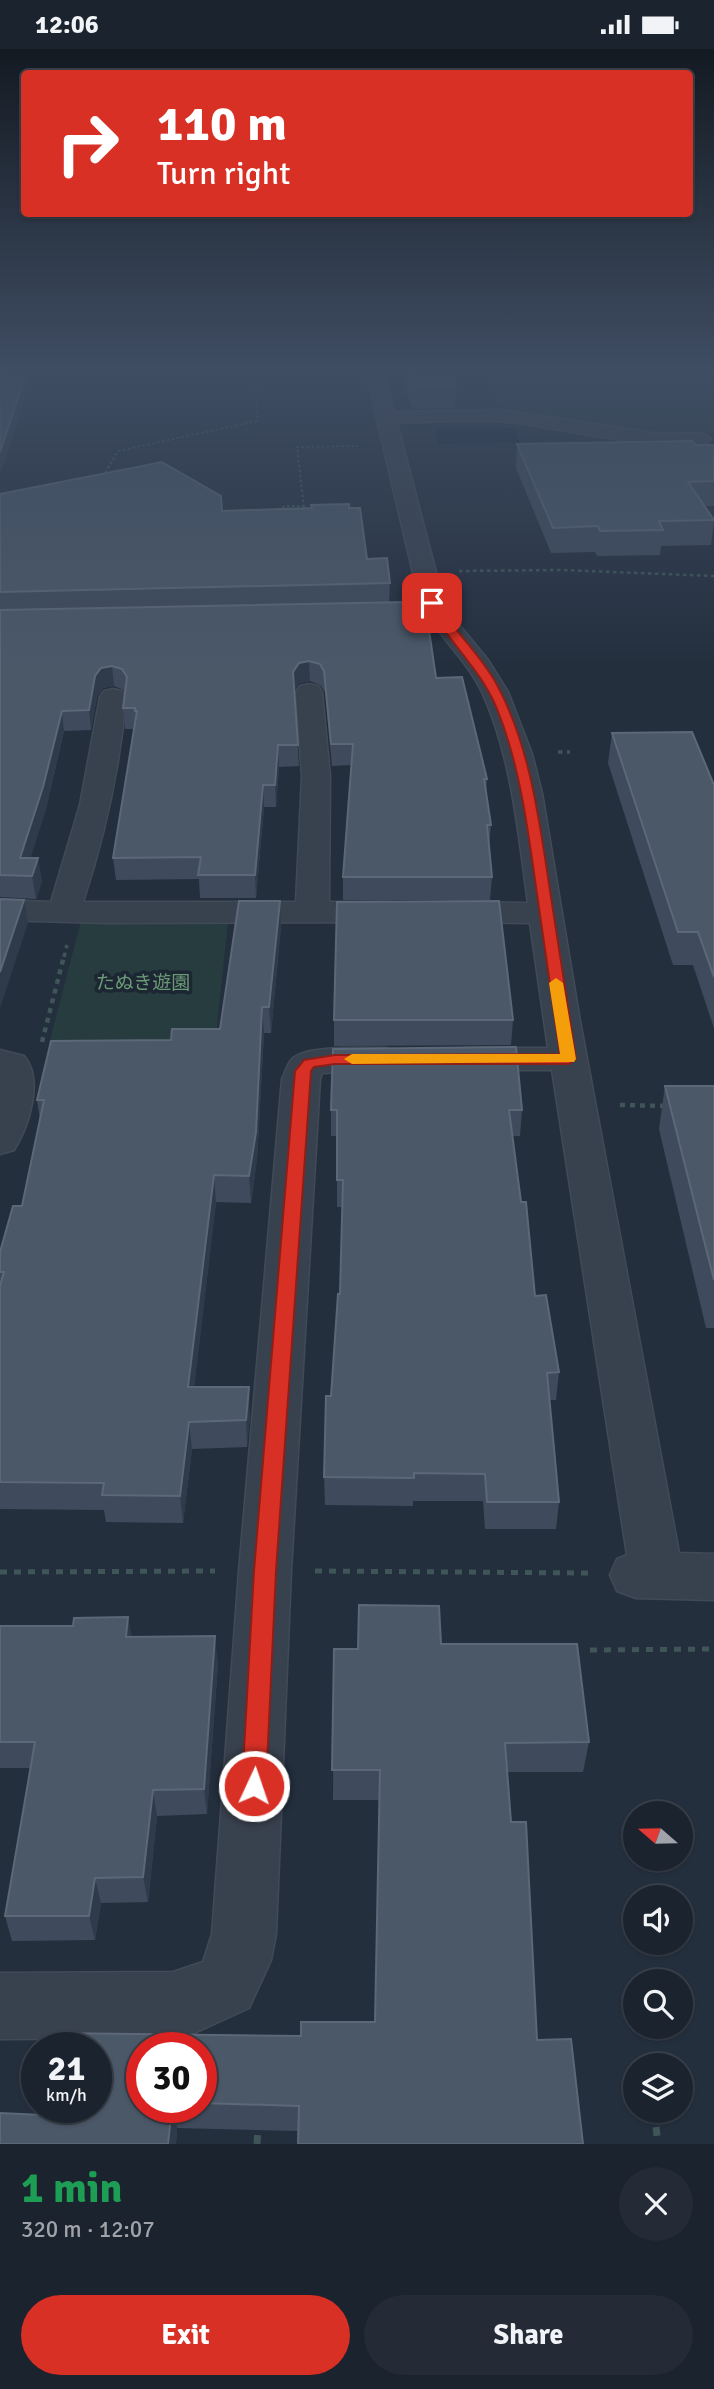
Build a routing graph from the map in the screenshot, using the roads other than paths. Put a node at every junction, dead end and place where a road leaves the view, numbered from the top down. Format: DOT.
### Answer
graph roads {
  1 [pos="399,470"];
  2 [pos="309,692"];
  3 [pos="113,697"];
  4 [pos="0,910"];
  5 [pos="64,911"];
  6 [pos="545,913"];
  7 [pos="312,914"];
  8 [pos="569,1059"];
  9 [pos="0,1061"];
  10 [pos="0,1141"];
  11 [pos="714,1577"];
  12 [pos="0,2006"];
  1 -- 6 [label="street"];
  2 -- 7 [label="street"];
  3 -- 5 [label="street"];
  4 -- 5 [label="street"];
  5 -- 7 [label="street"];
  6 -- 7 [label="street"];
  6 -- 8 [label="street"];
  8 -- 11 [label="street"];
  8 -- 12 [label="street"];
  9 -- 10 [label="street"];
}
